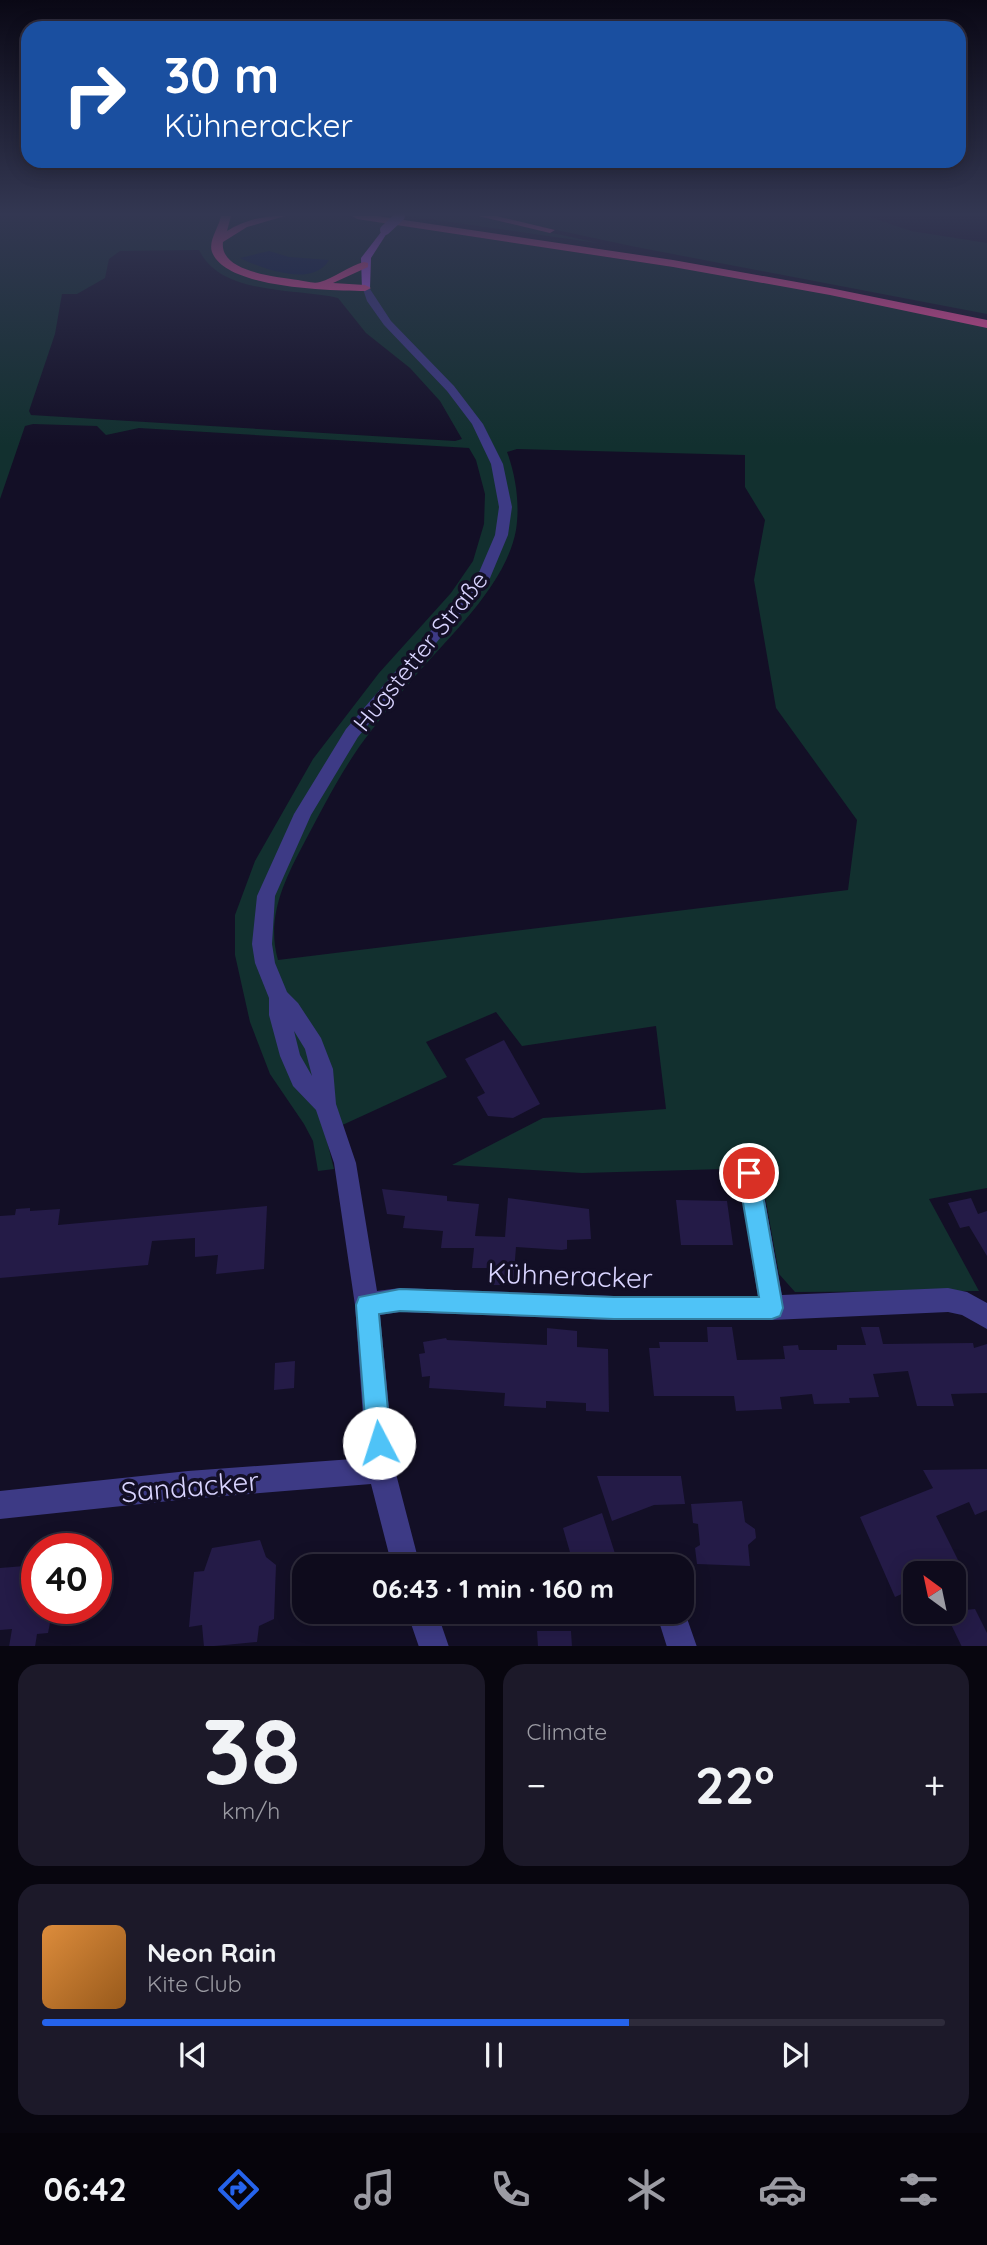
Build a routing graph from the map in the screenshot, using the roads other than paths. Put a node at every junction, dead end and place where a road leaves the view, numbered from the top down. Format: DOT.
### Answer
graph roads {
  1 [pos="369,293"];
  2 [pos="836,293"];
  3 [pos="859,293"];
  4 [pos="987,317"];
  5 [pos="987,324"];
  6 [pos="749,1173"];
  7 [pos="367,1305"];
  8 [pos="772,1308"];
  9 [pos="987,1317"];
  10 [pos="381,1470"];
  11 [pos="0,1505"];
  12 [pos="403,1554"];
  13 [pos="426,1624"];
  14 [pos="675,1624"];
  15 [pos="434,1646"];
  16 [pos="682,1646"];
  1 -- 7 [label="street, Hugstetter Straße"];
  2 -- 5 [label="highway"];
  3 -- 4 [label="highway"];
  6 -- 8 [label="street"];
  7 -- 8 [label="street, Kühneracker"];
  7 -- 10 [label="street, Hugstetter Straße"];
  8 -- 9 [label="street, Kühneracker"];
  10 -- 11 [label="street, Sandacker"];
  10 -- 12 [label="street, Hugstetter Straße"];
  13 -- 15 [label="street"];
  14 -- 16 [label="street"];
}
